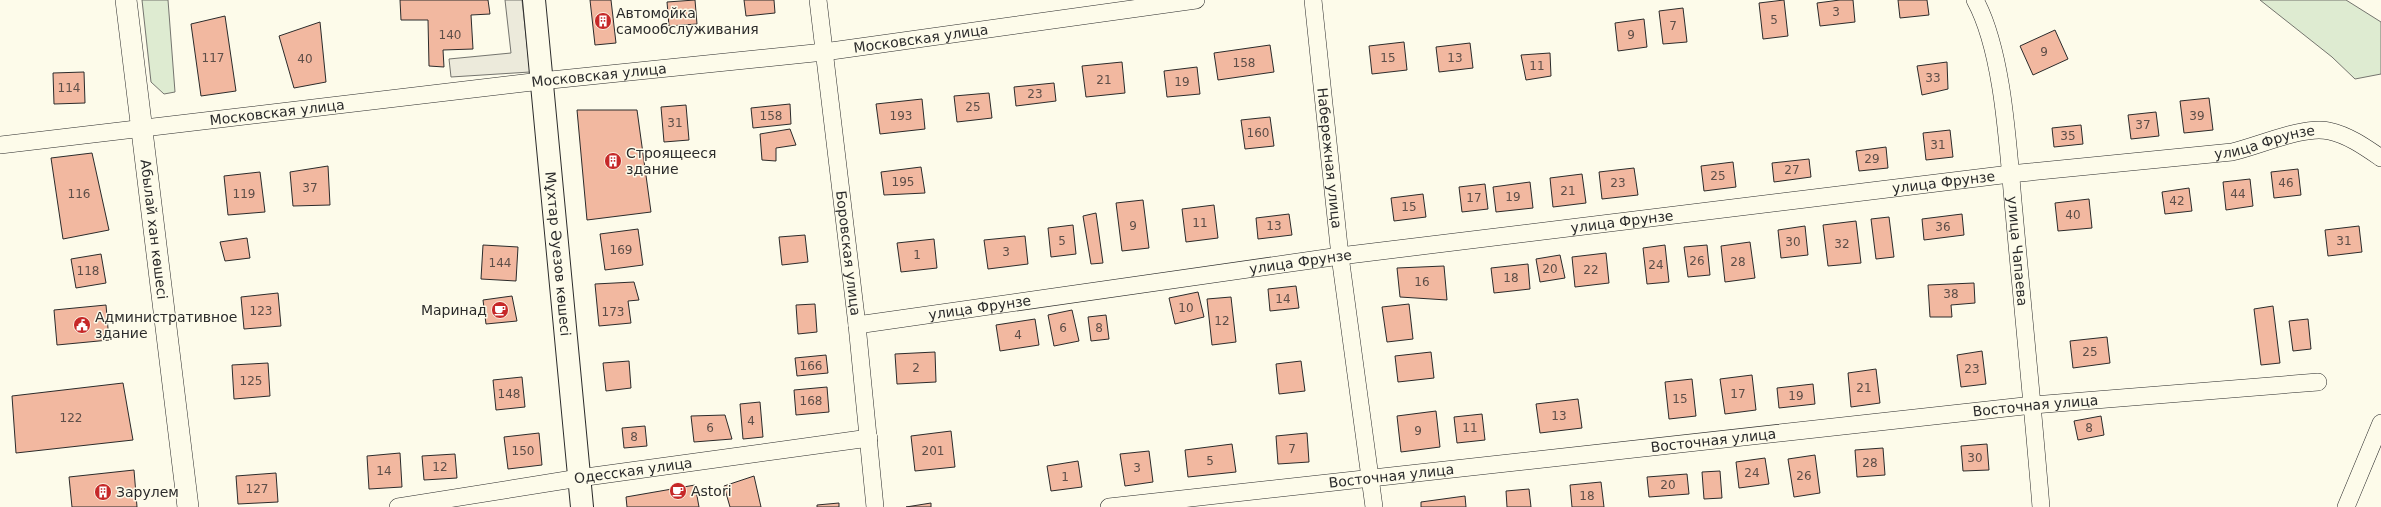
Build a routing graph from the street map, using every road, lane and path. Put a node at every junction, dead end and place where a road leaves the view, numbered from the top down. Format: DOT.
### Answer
graph roads {
  1 [pos="126,0"];
  2 [pos="534,0"];
  3 [pos="818,0"];
  4 [pos="1196,0"];
  5 [pos="1313,0"];
  6 [pos="1975,0"];
  7 [pos="824,52"];
  8 [pos="541,81"];
  9 [pos="141,128"];
  10 [pos="0,145"];
  11 [pos="2381,158"];
  12 [pos="2010,174"];
  13 [pos="1340,256"];
  14 [pos="857,325"];
  15 [pos="2318,382"];
  16 [pos="2032,405"];
  17 [pos="2381,423"];
  18 [pos="869,438"];
  19 [pos="579,478"];
  20 [pos="1370,478"];
  21 [pos="188,507"];
  22 [pos="398,507"];
  23 [pos="582,507"];
  24 [pos="875,507"];
  25 [pos="1109,507"];
  26 [pos="1374,507"];
  27 [pos="2042,507"];
  28 [pos="2346,507"];
  1 -- 9 [label="street, Абылай хан көшесі"];
  2 -- 8 [label="main road, Мұхтар Әуезов көшесі"];
  3 -- 7 [label="street, Боровская улица"];
  4 -- 7 [label="street, Московская улица"];
  5 -- 13 [label="street, Набережная улица"];
  6 -- 12 [label="street, улица Чапаева"];
  7 -- 8 [label="street, Московская улица"];
  7 -- 14 [label="street, Боровская улица"];
  8 -- 9 [label="street, Московская улица"];
  8 -- 19 [label="main road, Мұхтар Әуезов көшесі"];
  9 -- 10 [label="street, Московская улица"];
  9 -- 21 [label="street, Абылай хан көшесі"];
  11 -- 12 [label="street, улица Фрунзе"];
  12 -- 13 [label="street, улица Фрунзе"];
  12 -- 16 [label="street, улица Чапаева"];
  13 -- 14 [label="street, улица Фрунзе"];
  13 -- 20 [label="street, Набережная улица"];
  14 -- 18 [label="street, Боровская улица"];
  15 -- 16 [label="street, Восточная улица"];
  16 -- 20 [label="street, Восточная улица"];
  16 -- 27 [label="street, улица Чапаева"];
  17 -- 28 [label="street"];
  18 -- 19 [label="street, Одесская улица"];
  18 -- 24 [label="street, Боровская улица"];
  19 -- 22 [label="street, Одесская улица"];
  19 -- 23 [label="main road, Мұхтар Әуезов көшесі"];
  20 -- 25 [label="street, Восточная улица"];
  20 -- 26 [label="street, Набережная улица"];
}
